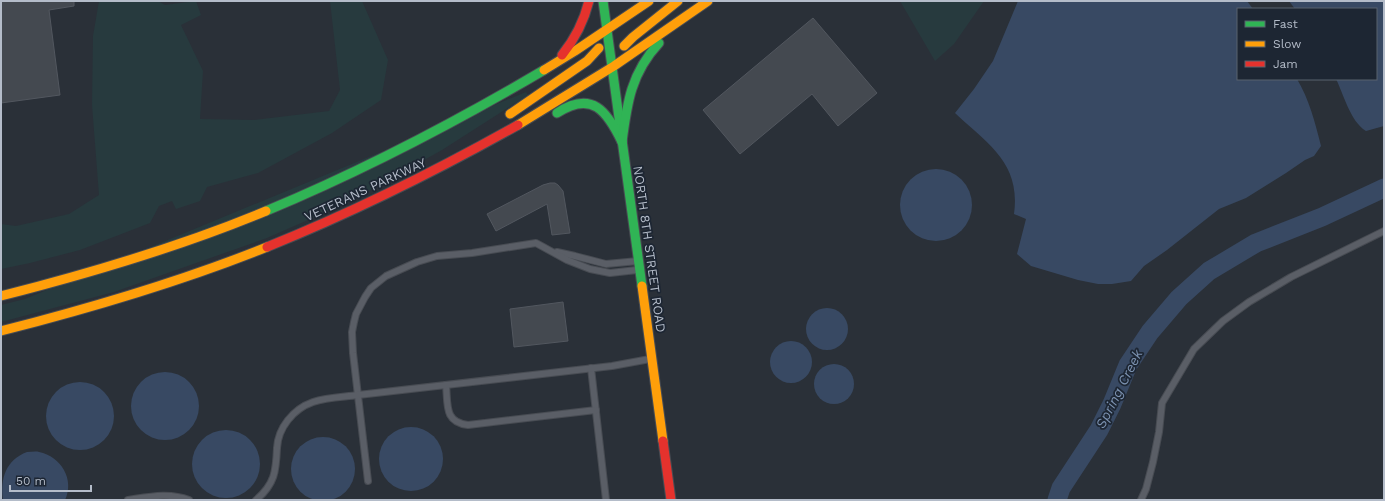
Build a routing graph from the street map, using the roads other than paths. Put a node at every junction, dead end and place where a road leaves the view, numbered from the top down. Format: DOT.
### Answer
graph roads {
  1 [pos="589,1"];
  2 [pos="604,1"];
  3 [pos="649,1"];
  4 [pos="678,1"];
  5 [pos="708,1"];
  6 [pos="689,15"];
  7 [pos="607,30"];
  8 [pos="551,67"];
  9 [pos="612,68"];
  10 [pos="549,117"];
  11 [pos="502,119"];
  12 [pos="530,129"];
  13 [pos="517,136"];
  14 [pos="622,142"];
  15 [pos="447,153"];
  16 [pos="468,163"];
  17 [pos="440,169"];
  18 [pos="421,178"];
  19 [pos="1384,231"];
  20 [pos="639,266"];
  21 [pos="1,296"];
  22 [pos="1,331"];
  23 [pos="652,359"];
  24 [pos="591,368"];
  25 [pos="446,385"];
  26 [pos="358,395"];
  27 [pos="596,410"];
  28 [pos="368,481"];
  29 [pos="128,500"];
  30 [pos="189,500"];
  31 [pos="256,500"];
  32 [pos="606,500"];
  33 [pos="671,500"];
  34 [pos="1141,500"];
  1 -- 8 [label="main road"];
  2 -- 7 [label="main road, NORTH 8TH STREET ROAD"];
  3 -- 7 [label="main road, VETERANS PARKWAY"];
  4 -- 9 [label="main road"];
  5 -- 6 [label="main road, VETERANS PARKWAY"];
  6 -- 9 [label="main road, VETERANS PARKWAY"];
  6 -- 14 [label="main road"];
  7 -- 8 [label="main road, VETERANS PARKWAY"];
  7 -- 9 [label="main road, NORTH 8TH STREET ROAD"];
  7 -- 11 [label="main road"];
  8 -- 21 [label="main road, VETERANS PARKWAY"];
  9 -- 14 [label="main road, NORTH 8TH STREET ROAD"];
  9 -- 17 [label="main road, VETERANS PARKWAY"];
  10 -- 14 [label="main road"];
  12 -- 13 [label="main road"];
  14 -- 20 [label="main road, NORTH 8TH STREET ROAD"];
  15 -- 18 [label="main road"];
  16 -- 17 [label="main road"];
  17 -- 18 [label="main road, VETERANS PARKWAY"];
  18 -- 22 [label="main road, VETERANS PARKWAY"];
  19 -- 34 [label="lane"];
  20 -- 23 [label="main road, NORTH 8TH STREET ROAD"];
  20 -- 26 [label="lane"];
  23 -- 24 [label="lane"];
  23 -- 33 [label="main road, NORTH 8TH STREET ROAD"];
  24 -- 25 [label="lane"];
  24 -- 27 [label="lane"];
  25 -- 26 [label="lane"];
  25 -- 27 [label="lane"];
  26 -- 28 [label="lane"];
  26 -- 31 [label="lane"];
  27 -- 32 [label="lane"];
  29 -- 30 [label="lane"];
}
